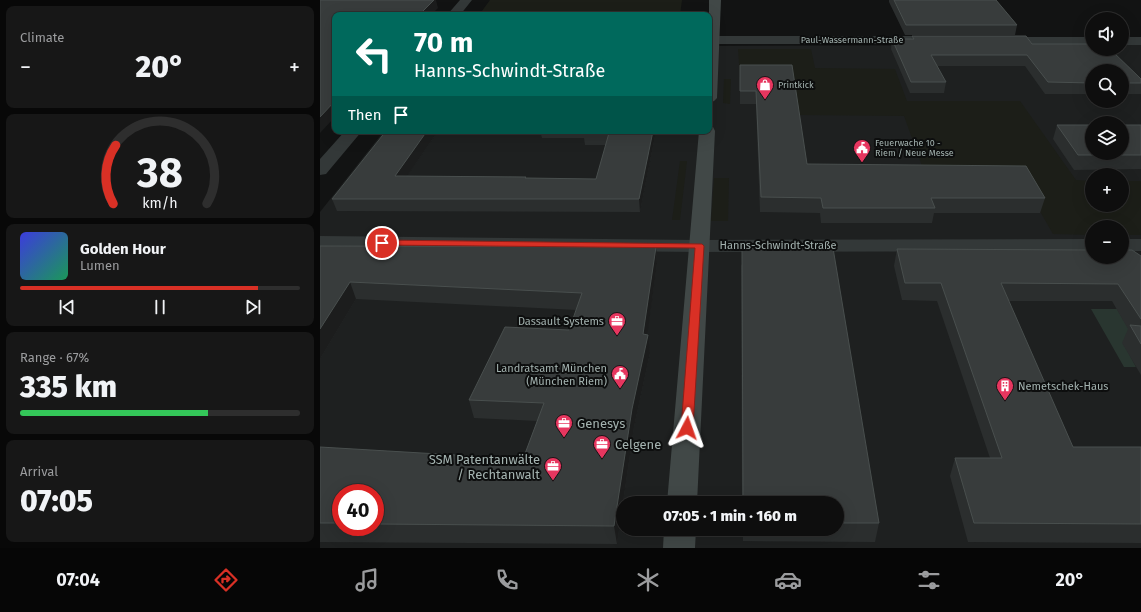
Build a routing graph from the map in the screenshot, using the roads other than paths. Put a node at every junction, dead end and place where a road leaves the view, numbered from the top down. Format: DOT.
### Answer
graph roads {
  1 [pos="466,0"];
  2 [pos="715,0"];
  3 [pos="456,12"];
  4 [pos="712,30"];
  5 [pos="712,40"];
  6 [pos="934,40"];
  7 [pos="988,40"];
  8 [pos="1085,41"];
  9 [pos="1129,41"];
  10 [pos="1141,41"];
  11 [pos="351,134"];
  12 [pos="707,134"];
  13 [pos="320,170"];
  14 [pos="320,242"];
  15 [pos="1085,245"];
  16 [pos="1129,245"];
  17 [pos="1141,245"];
  18 [pos="699,246"];
  19 [pos="682,496"];
  20 [pos="680,536"];
  21 [pos="679,548"];
  1 -- 3 [label="street"];
  2 -- 4 [label="street"];
  5 -- 6 [label="street, Paul-Wassermann-Straße"];
  7 -- 8 [label="street"];
  9 -- 10 [label="street"];
  11 -- 13 [label="street"];
  12 -- 18 [label="street"];
  14 -- 18 [label="street, Hanns-Schwindt-Straße"];
  15 -- 18 [label="street, Hanns-Schwindt-Straße"];
  16 -- 17 [label="street"];
  18 -- 19 [label="street"];
  20 -- 21 [label="street"];
}
